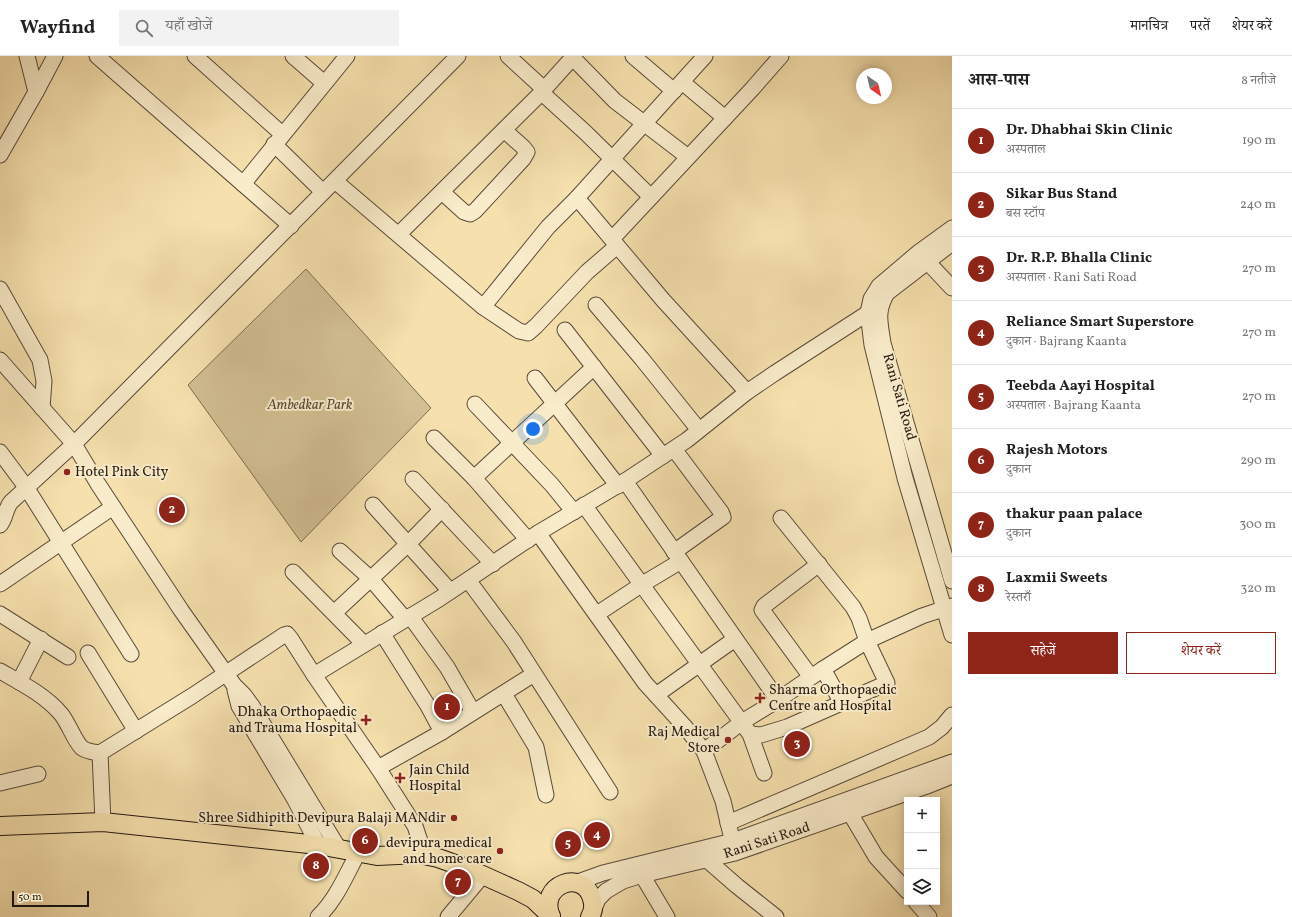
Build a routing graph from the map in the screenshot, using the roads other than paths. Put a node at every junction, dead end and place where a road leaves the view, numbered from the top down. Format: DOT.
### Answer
graph roads {
  1 [pos="27,56"];
  2 [pos="55,56"];
  3 [pos="97,56"];
  4 [pos="195,56"];
  5 [pos="293,56"];
  6 [pos="347,56"];
  7 [pos="458,56"];
  8 [pos="508,56"];
  9 [pos="633,56"];
  10 [pos="781,56"];
  11 [pos="573,57"];
  12 [pos="698,58"];
  13 [pos="324,83"];
  14 [pos="678,86"];
  15 [pos="542,91"];
  16 [pos="36,92"];
  17 [pos="725,118"];
  18 [pos="644,123"];
  19 [pos="504,130"];
  20 [pos="278,139"];
  21 [pos="0,155"];
  22 [pos="688,157"];
  23 [pos="612,158"];
  24 [pos="335,180"];
  25 [pos="243,184"];
  26 [pos="324,192"];
  27 [pos="442,192"];
  28 [pos="651,197"];
  29 [pos="577,198"];
  30 [pos="291,226"];
  31 [pos="952,228"];
  32 [pos="399,234"];
  33 [pos="615,242"];
  34 [pos="952,243"];
  35 [pos="923,257"];
  36 [pos="952,288"];
  37 [pos="1,291"];
  38 [pos="596,306"];
  39 [pos="483,307"];
  40 [pos="868,313"];
  41 [pos="565,330"];
  42 [pos="878,344"];
  43 [pos="0,360"];
  44 [pos="594,367"];
  45 [pos="535,378"];
  46 [pos="748,392"];
  47 [pos="554,403"];
  48 [pos="475,404"];
  49 [pos="42,408"];
  50 [pos="700,430"];
  51 [pos="434,438"];
  52 [pos="512,442"];
  53 [pos="74,444"];
  54 [pos="0,452"];
  55 [pos="668,453"];
  56 [pos="474,478"];
  57 [pos="413,479"];
  58 [pos="622,484"];
  59 [pos="26,487"];
  60 [pos="373,505"];
  61 [pos="113,507"];
  62 [pos="442,509"];
  63 [pos="579,509"];
  64 [pos="781,518"];
  65 [pos="0,525"];
  66 [pos="533,536"];
  67 [pos="61,543"];
  68 [pos="408,544"];
  69 [pos="340,551"];
  70 [pos="678,557"];
  71 [pos="493,564"];
  72 [pos="819,564"];
  73 [pos="293,572"];
  74 [pos="371,579"];
  75 [pos="468,580"];
  76 [pos="952,581"];
  77 [pos="0,584"];
  78 [pos="641,585"];
  79 [pos="450,591"];
  80 [pos="948,607"];
  81 [pos="334,613"];
  82 [pos="0,614"];
  83 [pos="597,614"];
  84 [pos="408,617"];
  85 [pos="382,633"];
  86 [pos="952,635"];
  87 [pos="41,639"];
  88 [pos="735,639"];
  89 [pos="867,641"];
  90 [pos="364,644"];
  91 [pos="88,653"];
  92 [pos="131,654"];
  93 [pos="68,657"];
  94 [pos="699,664"];
  95 [pos="0,671"];
  96 [pos="817,673"];
  97 [pos="534,674"];
  98 [pos="314,675"];
  99 [pos="230,679"];
  100 [pos="19,682"];
  101 [pos="504,694"];
  102 [pos="656,695"];
  103 [pos="778,700"];
  104 [pos="842,703"];
  105 [pos="473,712"];
  106 [pos="952,715"];
  107 [pos="746,728"];
  108 [pos="136,731"];
  109 [pos="442,732"];
  110 [pos="704,751"];
  111 [pos="100,753"];
  112 [pos="378,768"];
  113 [pos="764,773"];
  114 [pos="38,774"];
  115 [pos="951,774"];
  116 [pos="0,783"];
  117 [pos="610,792"];
  118 [pos="546,795"];
  119 [pos="850,813"];
  120 [pos="103,822"];
  121 [pos="728,823"];
  122 [pos="0,826"];
  123 [pos="318,845"];
  124 [pos="734,847"];
  125 [pos="338,849"];
  126 [pos="358,853"];
  127 [pos="419,854"];
  128 [pos="706,860"];
  129 [pos="482,875"];
  130 [pos="642,875"];
  131 [pos="575,883"];
  132 [pos="556,888"];
  133 [pos="904,889"];
  134 [pos="518,891"];
  135 [pos="919,905"];
  136 [pos="325,914"];
  137 [pos="591,915"];
  138 [pos="448,917"];
  139 [pos="551,917"];
  140 [pos="667,917"];
  141 [pos="776,917"];
  142 [pos="930,917"];
  1 -- 16 [label="street"];
  2 -- 16 [label="street"];
  3 -- 25 [label="street"];
  4 -- 20 [label="street"];
  5 -- 13 [label="street"];
  6 -- 13 [label="street"];
  7 -- 24 [label="street"];
  8 -- 15 [label="street"];
  9 -- 14 [label="street"];
  10 -- 17 [label="street"];
  11 -- 15 [label="street"];
  11 -- 18 [label="street"];
  12 -- 14 [label="street"];
  13 -- 20 [label="street"];
  14 -- 17 [label="street"];
  14 -- 18 [label="street"];
  15 -- 19 [label="street"];
  15 -- 23 [label="street"];
  16 -- 21 [label="street"];
  17 -- 22 [label="street"];
  18 -- 22 [label="street"];
  18 -- 23 [label="street"];
  19 -- 27 [label="street"];
  19 -- 27 [label="street"];
  20 -- 25 [label="street"];
  20 -- 26 [label="street"];
  22 -- 28 [label="street"];
  23 -- 28 [label="street"];
  23 -- 29 [label="street"];
  24 -- 26 [label="street"];
  24 -- 32 [label="street"];
  25 -- 30 [label="street"];
  26 -- 30 [label="street"];
  27 -- 32 [label="street"];
  28 -- 33 [label="street"];
  29 -- 33 [label="street"];
  29 -- 39 [label="street"];
  30 -- 53 [label="street"];
  31 -- 35 [label="street"];
  32 -- 39 [label="street"];
  33 -- 39 [label="street"];
  33 -- 46 [label="street"];
  34 -- 35 [label="street, Rani Sati Road"];
  35 -- 36 [label="street"];
  35 -- 40 [label="street"];
  35 -- 42 [label="street, Rani Sati Road"];
  37 -- 49 [label="street"];
  38 -- 50 [label="street"];
  40 -- 42 [label="street"];
  40 -- 46 [label="street"];
  41 -- 44 [label="street"];
  42 -- 76 [label="street, Rani Sati Road"];
  42 -- 80 [label="street"];
  43 -- 49 [label="street"];
  44 -- 47 [label="street"];
  44 -- 55 [label="street"];
  45 -- 47 [label="street"];
  46 -- 50 [label="street"];
  47 -- 52 [label="street"];
  47 -- 58 [label="street"];
  48 -- 52 [label="street"];
  49 -- 53 [label="street"];
  50 -- 55 [label="street"];
  51 -- 56 [label="street"];
  52 -- 56 [label="street"];
  52 -- 63 [label="street"];
  53 -- 59 [label="street"];
  53 -- 61 [label="street"];
  54 -- 59 [label="street"];
  55 -- 58 [label="street"];
  55 -- 70 [label="street"];
  56 -- 66 [label="street"];
  57 -- 62 [label="street"];
  58 -- 63 [label="street"];
  58 -- 70 [label="street"];
  59 -- 65 [label="street"];
  59 -- 67 [label="street"];
  60 -- 68 [label="street"];
  61 -- 67 [label="street"];
  61 -- 99 [label="street"];
  62 -- 68 [label="street"];
  62 -- 71 [label="street"];
  63 -- 66 [label="street"];
  63 -- 78 [label="street"];
  64 -- 72 [label="street"];
  66 -- 71 [label="street"];
  66 -- 83 [label="street"];
  67 -- 77 [label="street"];
  67 -- 92 [label="street"];
  68 -- 74 [label="street"];
  68 -- 79 [label="street"];
  69 -- 74 [label="street"];
  70 -- 78 [label="street"];
  70 -- 88 [label="street"];
  71 -- 75 [label="street"];
  72 -- 89 [label="street"];
  72 -- 96 [label="street"];
  73 -- 81 [label="street"];
  74 -- 81 [label="street"];
  74 -- 84 [label="street"];
  75 -- 79 [label="street"];
  75 -- 97 [label="street"];
  78 -- 83 [label="street"];
  78 -- 94 [label="street"];
  79 -- 84 [label="street"];
  80 -- 86 [label="street"];
  80 -- 89 [label="street"];
  81 -- 90 [label="street"];
  82 -- 87 [label="street"];
  83 -- 102 [label="street"];
  84 -- 85 [label="street"];
  84 -- 105 [label="street"];
  85 -- 90 [label="street"];
  85 -- 109 [label="street"];
  87 -- 93 [label="street"];
  87 -- 100 [label="street"];
  88 -- 94 [label="street"];
  88 -- 103 [label="street"];
  89 -- 96 [label="street"];
  89 -- 104 [label="street"];
  90 -- 98 [label="street"];
  91 -- 108 [label="street"];
  94 -- 102 [label="street"];
  94 -- 107 [label="street"];
  95 -- 100 [label="street"];
  96 -- 103 [label="street"];
  96 -- 104 [label="street"];
  97 -- 101 [label="street"];
  97 -- 117 [label="street"];
  98 -- 99 [label="street"];
  98 -- 112 [label="street"];
  99 -- 108 [label="street"];
  99 -- 123 [label="street"];
  99 -- 125 [label="street"];
  100 -- 111 [label="street"];
  101 -- 105 [label="street"];
  101 -- 118 [label="street"];
  102 -- 110 [label="street"];
  103 -- 107 [label="street"];
  104 -- 107 [label="street"];
  105 -- 109 [label="street"];
  106 -- 121 [label="street"];
  107 -- 110 [label="street"];
  107 -- 113 [label="street"];
  108 -- 111 [label="street"];
  109 -- 112 [label="street"];
  110 -- 121 [label="street"];
  111 -- 120 [label="street"];
  112 -- 127 [label="street"];
  114 -- 116 [label="street"];
  115 -- 119 [label="street, Rani Sati Road"];
  115 -- 124 [label="street"];
  119 -- 124 [label="street, Rani Sati Road"];
  119 -- 133 [label="street"];
  120 -- 122 [label="main road"];
  120 -- 123 [label="main road"];
  121 -- 124 [label="street"];
  123 -- 125 [label="main road"];
  124 -- 128 [label="street, Rani Sati Road"];
  124 -- 131 [label="street"];
  125 -- 126 [label="main road"];
  126 -- 127 [label="main road"];
  126 -- 136 [label="street"];
  127 -- 129 [label="main road"];
  128 -- 130 [label="street, Rani Sati Road"];
  128 -- 141 [label="street"];
  129 -- 134 [label="main road"];
  129 -- 138 [label="street"];
  130 -- 137 [label="street, Rani Sati Road"];
  130 -- 140 [label="street"];
  131 -- 132 [label="main road"];
  131 -- 137 [label="main road"];
  132 -- 134 [label="main road"];
  132 -- 139 [label="main road"];
  134 -- 139 [label="main road"];
  135 -- 142 [label="street"];
}
